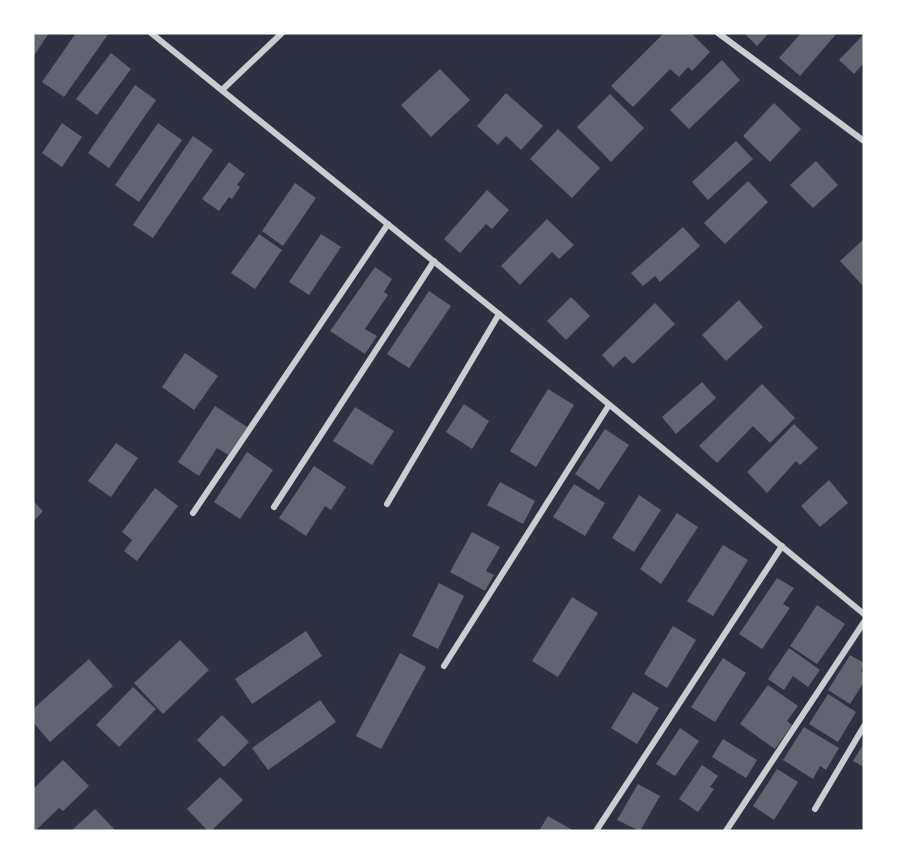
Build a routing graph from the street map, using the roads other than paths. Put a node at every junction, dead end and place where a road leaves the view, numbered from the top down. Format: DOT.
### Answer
graph roads {
  1 [pos="151,33"];
  2 [pos="282,33"];
  3 [pos="718,33"];
  4 [pos="222,90"];
  5 [pos="864,141"];
  6 [pos="388,224"];
  7 [pos="434,261"];
  8 [pos="499,314"];
  9 [pos="609,405"];
  10 [pos="387,504"];
  11 [pos="274,507"];
  12 [pos="193,513"];
  13 [pos="782,546"];
  14 [pos="864,614"];
  15 [pos="864,622"];
  16 [pos="444,666"];
  17 [pos="864,726"];
  18 [pos="815,809"];
  19 [pos="596,831"];
  20 [pos="726,831"];
  1 -- 4 [label="street"];
  2 -- 4 [label="street"];
  3 -- 5 [label="street"];
  4 -- 6 [label="street"];
  6 -- 7 [label="street"];
  6 -- 12 [label="street"];
  7 -- 8 [label="street"];
  7 -- 11 [label="street"];
  8 -- 9 [label="street"];
  8 -- 10 [label="street"];
  9 -- 13 [label="street"];
  9 -- 16 [label="street"];
  13 -- 14 [label="street"];
  13 -- 19 [label="street"];
  15 -- 20 [label="street"];
  17 -- 18 [label="street"];
}
